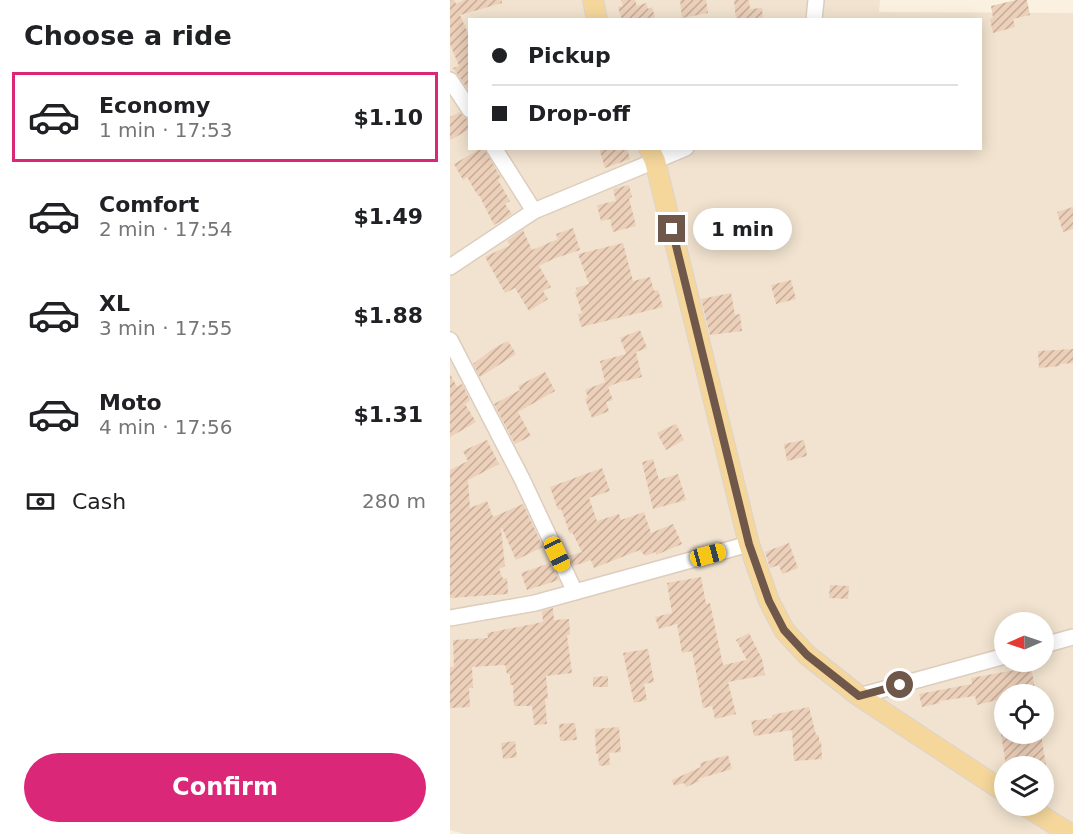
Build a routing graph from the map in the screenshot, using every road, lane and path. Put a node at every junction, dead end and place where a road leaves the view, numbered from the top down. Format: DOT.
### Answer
graph roads {
  1 [pos="593,0"];
  2 [pos="816,0"];
  3 [pos="597,18"];
  4 [pos="814,18"];
  5 [pos="450,80"];
  6 [pos="468,107"];
  7 [pos="495,150"];
  8 [pos="677,150"];
  9 [pos="652,155"];
  10 [pos="534,211"];
  11 [pos="450,267"];
  12 [pos="450,340"];
  13 [pos="749,544"];
  14 [pos="575,592"];
  15 [pos="450,618"];
  16 [pos="1073,637"];
  17 [pos="1054,642"];
  18 [pos="994,659"];
  19 [pos="859,696"];
  20 [pos="994,785"];
  21 [pos="1042,816"];
  22 [pos="1070,834"];
  1 -- 3 [label="main road"];
  2 -- 4 [label="street"];
  5 -- 6 [label="street"];
  7 -- 10 [label="street"];
  8 -- 9 [label="street"];
  9 -- 10 [label="street"];
  9 -- 13 [label="main road"];
  10 -- 11 [label="street"];
  12 -- 14 [label="street"];
  13 -- 14 [label="street"];
  13 -- 19 [label="main road"];
  14 -- 15 [label="street"];
  16 -- 17 [label="street"];
  18 -- 19 [label="street"];
  19 -- 20 [label="main road"];
  21 -- 22 [label="main road"];
}
